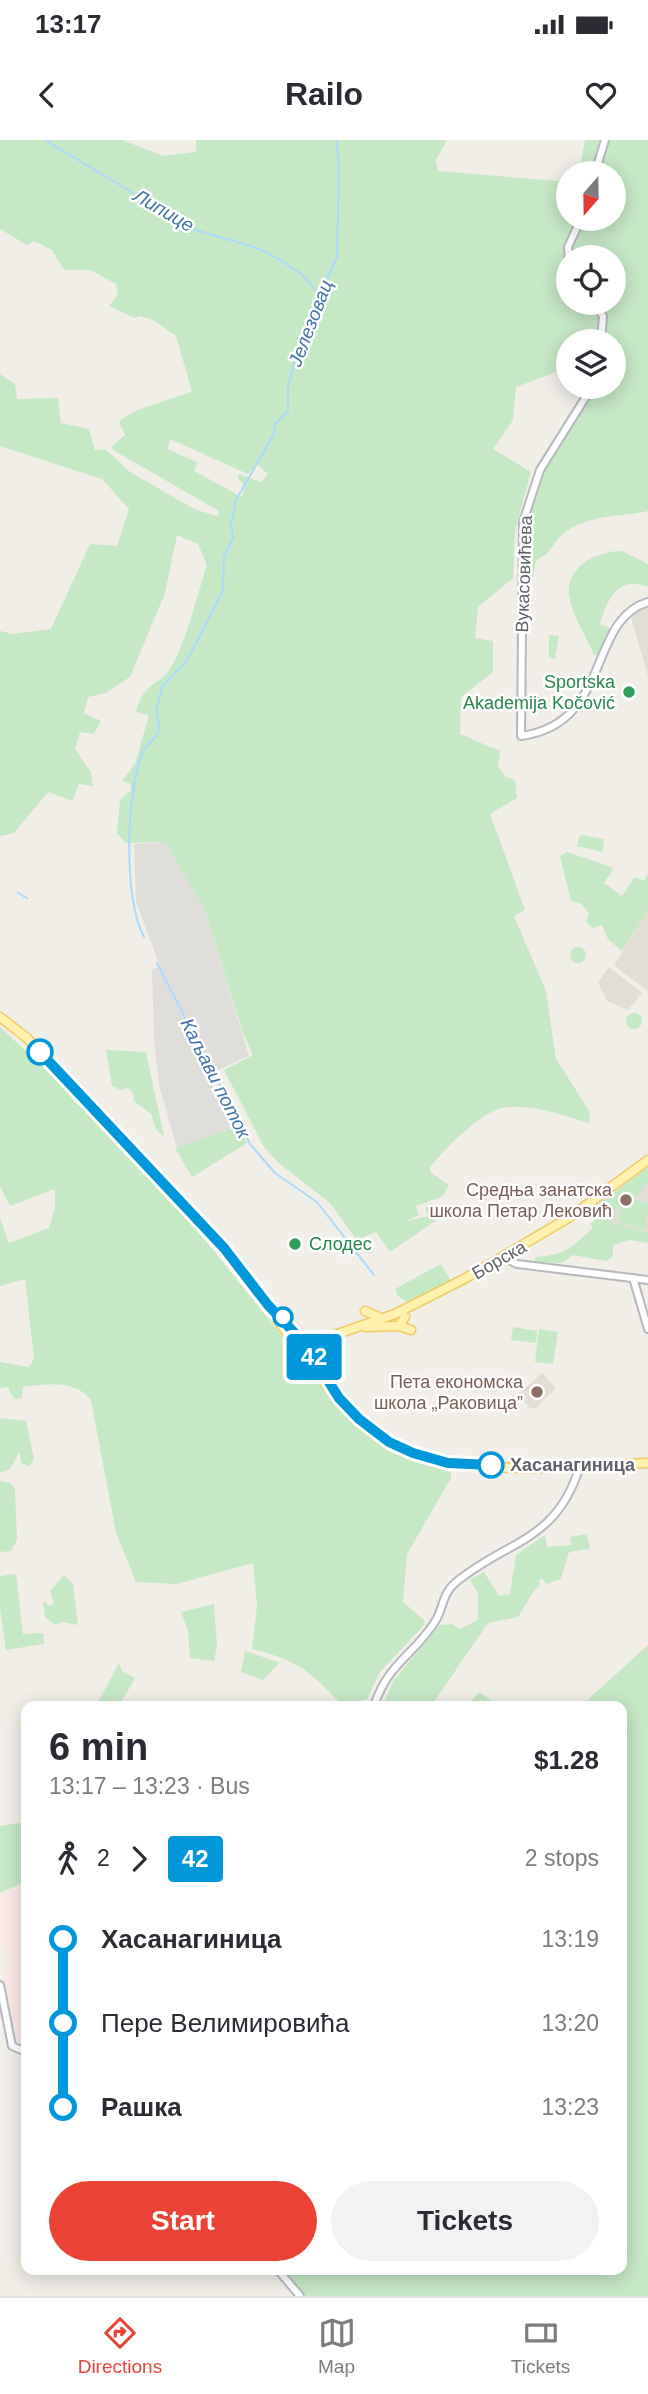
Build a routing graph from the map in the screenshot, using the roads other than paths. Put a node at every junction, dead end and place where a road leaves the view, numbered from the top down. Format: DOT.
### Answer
graph roads {
  1 [pos="605,140"];
  2 [pos="599,161"];
  3 [pos="584,399"];
  4 [pos="648,602"];
  5 [pos="0,1017"];
  6 [pos="648,1160"];
  7 [pos="503,1257"];
  8 [pos="633,1278"];
  9 [pos="648,1280"];
  10 [pos="405,1313"];
  11 [pos="384,1318"];
  12 [pos="399,1326"];
  13 [pos="360,1327"];
  14 [pos="648,1329"];
  15 [pos="411,1330"];
  16 [pos="304,1348"];
  17 [pos="648,1463"];
  18 [pos="580,1466"];
  19 [pos="376,1701"];
  20 [pos="0,1985"];
  21 [pos="21,2050"];
  22 [pos="282,2275"];
  23 [pos="300,2296"];
  1 -- 2 [label="street"];
  3 -- 4 [label="street, Вукасовићева"];
  5 -- 16 [label="main road"];
  6 -- 7 [label="main road, Борска"];
  7 -- 8 [label="street"];
  7 -- 10 [label="main road, Борска"];
  8 -- 9 [label="street"];
  8 -- 14 [label="street"];
  10 -- 11 [label="main road, Борска"];
  10 -- 12 [label="main road"];
  11 -- 13 [label="main road, Борска"];
  11 -- 13 [label="main road"];
  12 -- 13 [label="main road"];
  12 -- 15 [label="main road"];
  13 -- 16 [label="main road, Борска"];
  16 -- 18 [label="main road"];
  17 -- 18 [label="main road"];
  18 -- 19 [label="street"];
  20 -- 21 [label="street"];
  22 -- 23 [label="street"];
}
